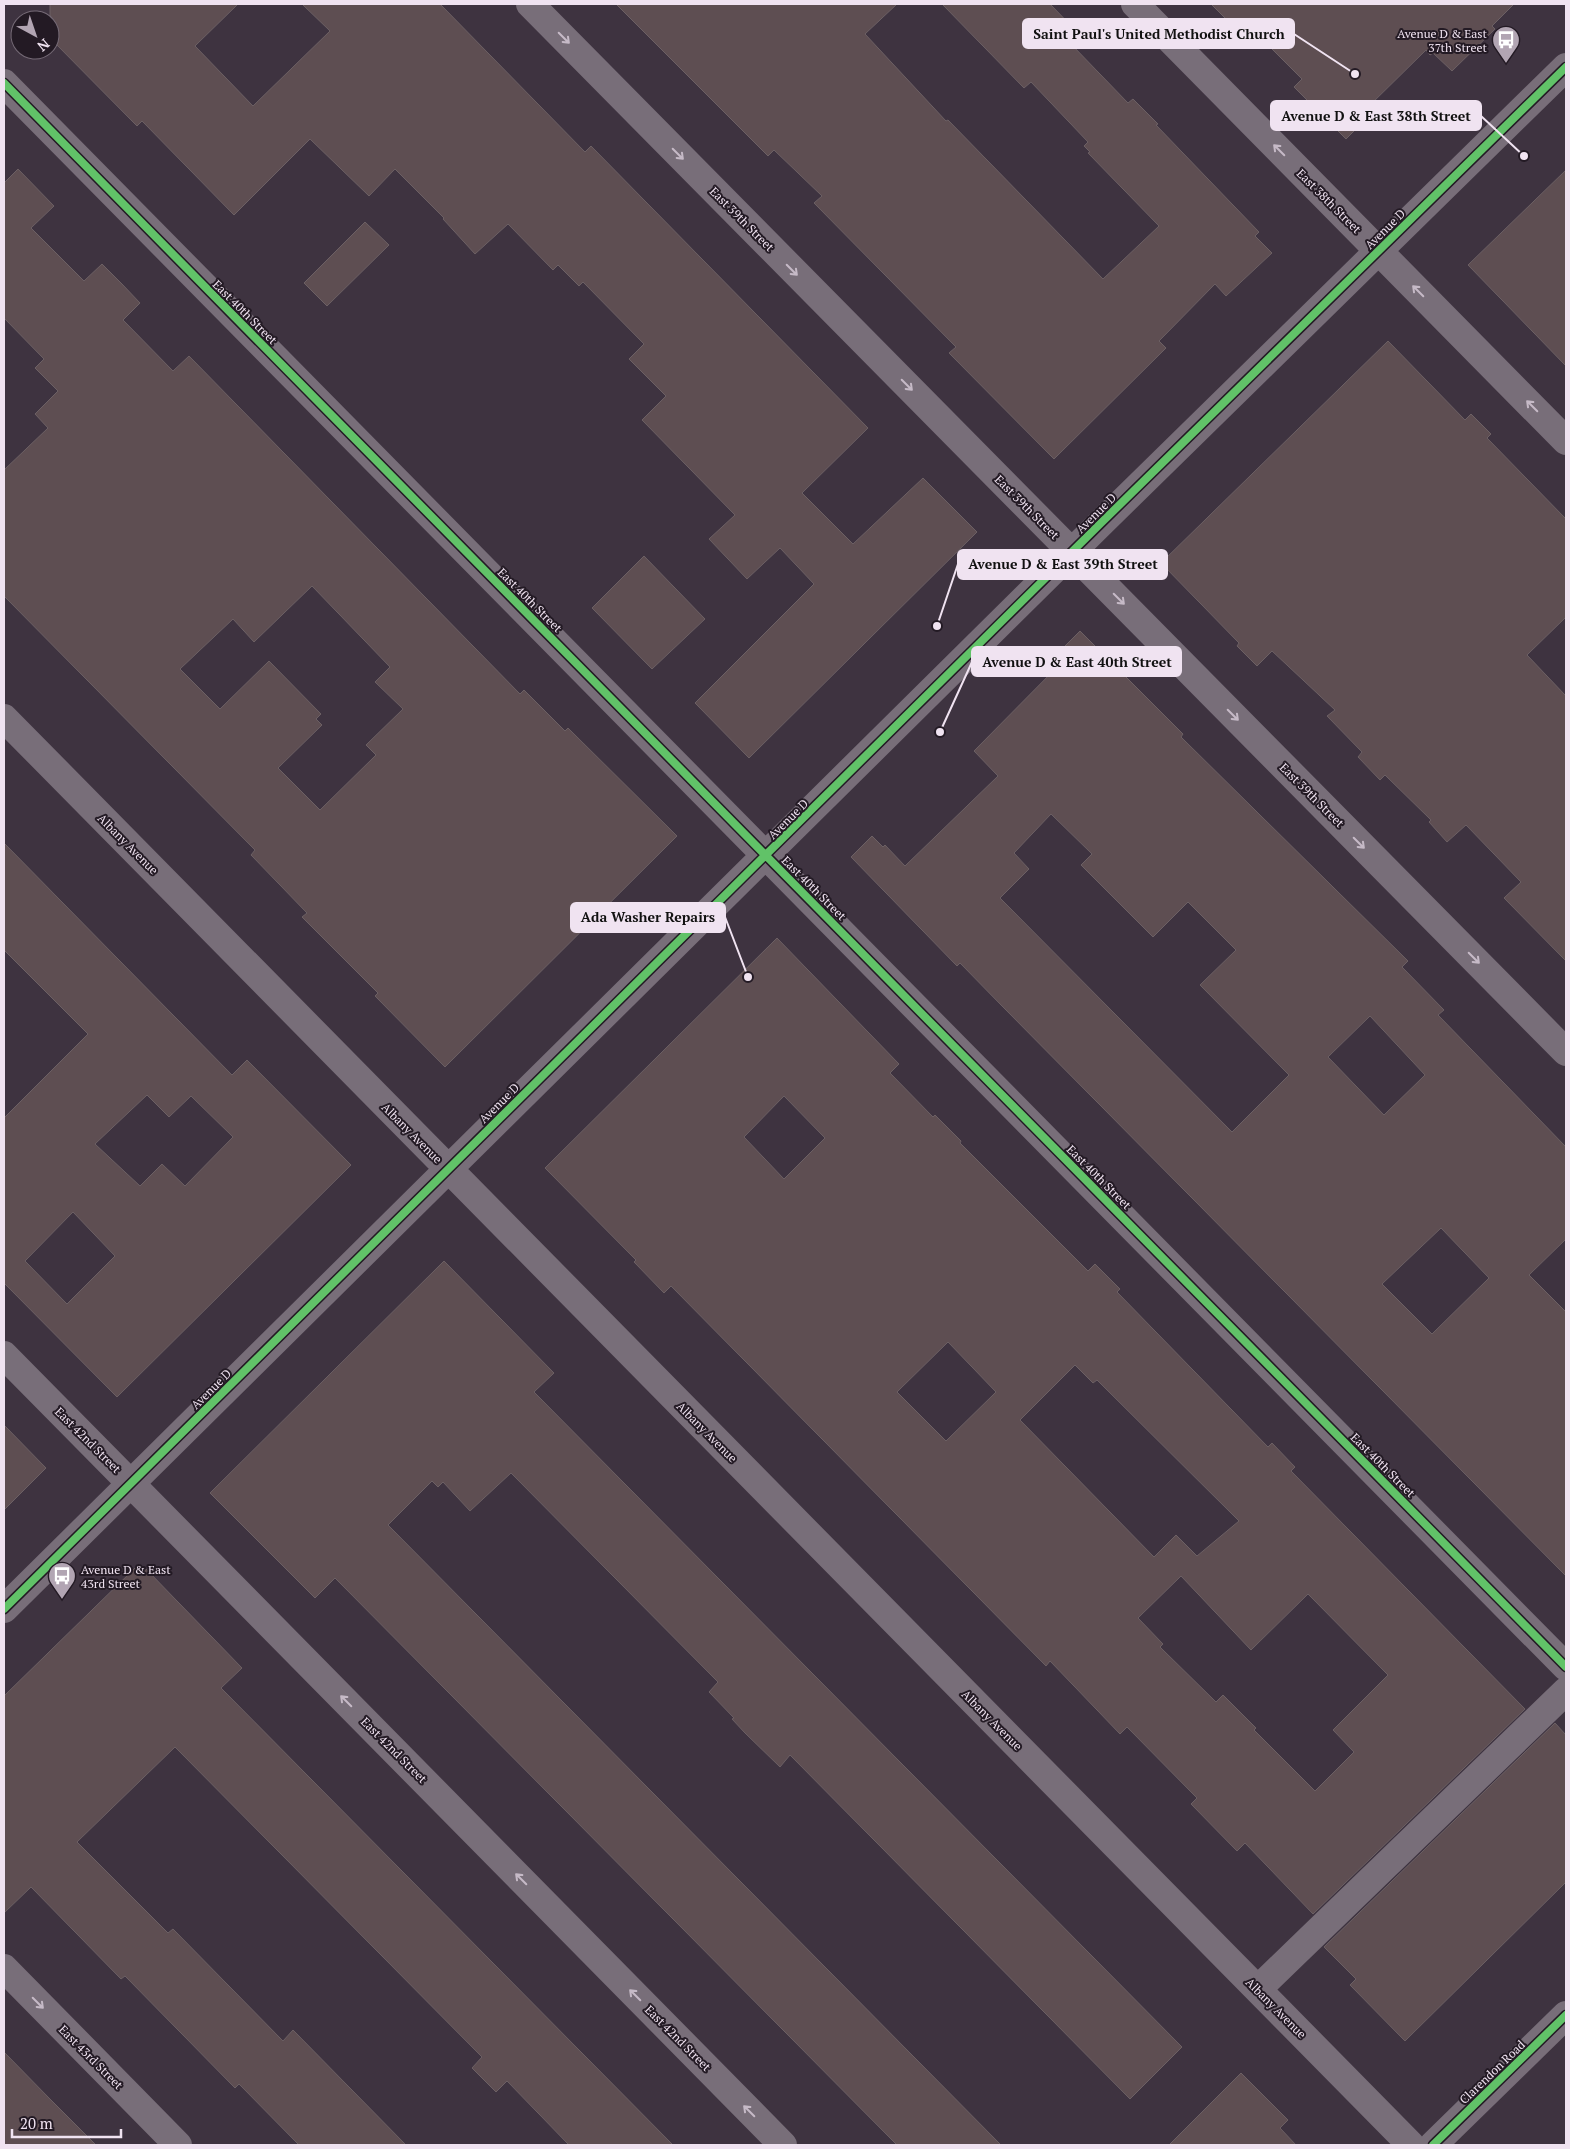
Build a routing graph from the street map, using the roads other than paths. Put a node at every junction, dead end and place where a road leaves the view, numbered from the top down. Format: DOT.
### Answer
graph roads {
  1 [pos="530,4"];
  2 [pos="1135,4"];
  3 [pos="1566,67"];
  4 [pos="4,83"];
  5 [pos="1379,251"];
  6 [pos="1566,441"];
  7 [pos="1072,552"];
  8 [pos="4,718"];
  9 [pos="766,856"];
  10 [pos="1566,1052"];
  11 [pos="448,1169"];
  12 [pos="4,1355"];
  13 [pos="131,1483"];
  14 [pos="4,1609"];
  15 [pos="1566,1667"];
  16 [pos="1566,1691"];
  17 [pos="4,1968"];
  18 [pos="1258,1989"];
  19 [pos="1566,2015"];
  20 [pos="178,2145"];
  21 [pos="783,2145"];
  22 [pos="1412,2145"];
  23 [pos="1433,2145"];
  1 -- 7 [label="street, East 39th Street, one-way"];
  5 -- 2 [label="street, East 38th Street, one-way"];
  3 -- 5 [label="street, Avenue D"];
  4 -- 9 [label="street, East 40th Street"];
  6 -- 5 [label="street, East 38th Street, one-way"];
  5 -- 7 [label="street, Avenue D"];
  7 -- 9 [label="street, Avenue D"];
  7 -- 10 [label="street, East 39th Street, one-way"];
  8 -- 11 [label="street, Albany Avenue"];
  9 -- 11 [label="street, Avenue D"];
  9 -- 15 [label="street, East 40th Street"];
  11 -- 13 [label="street, Avenue D"];
  11 -- 18 [label="street, Albany Avenue"];
  12 -- 13 [label="street, East 42nd Street"];
  13 -- 14 [label="street, Avenue D"];
  21 -- 13 [label="street, East 42nd Street, one-way"];
  16 -- 18 [label="street"];
  17 -- 20 [label="street, East 43rd Street, one-way"];
  18 -- 22 [label="street, Albany Avenue"];
  19 -- 23 [label="street, Clarendon Road"];
}
